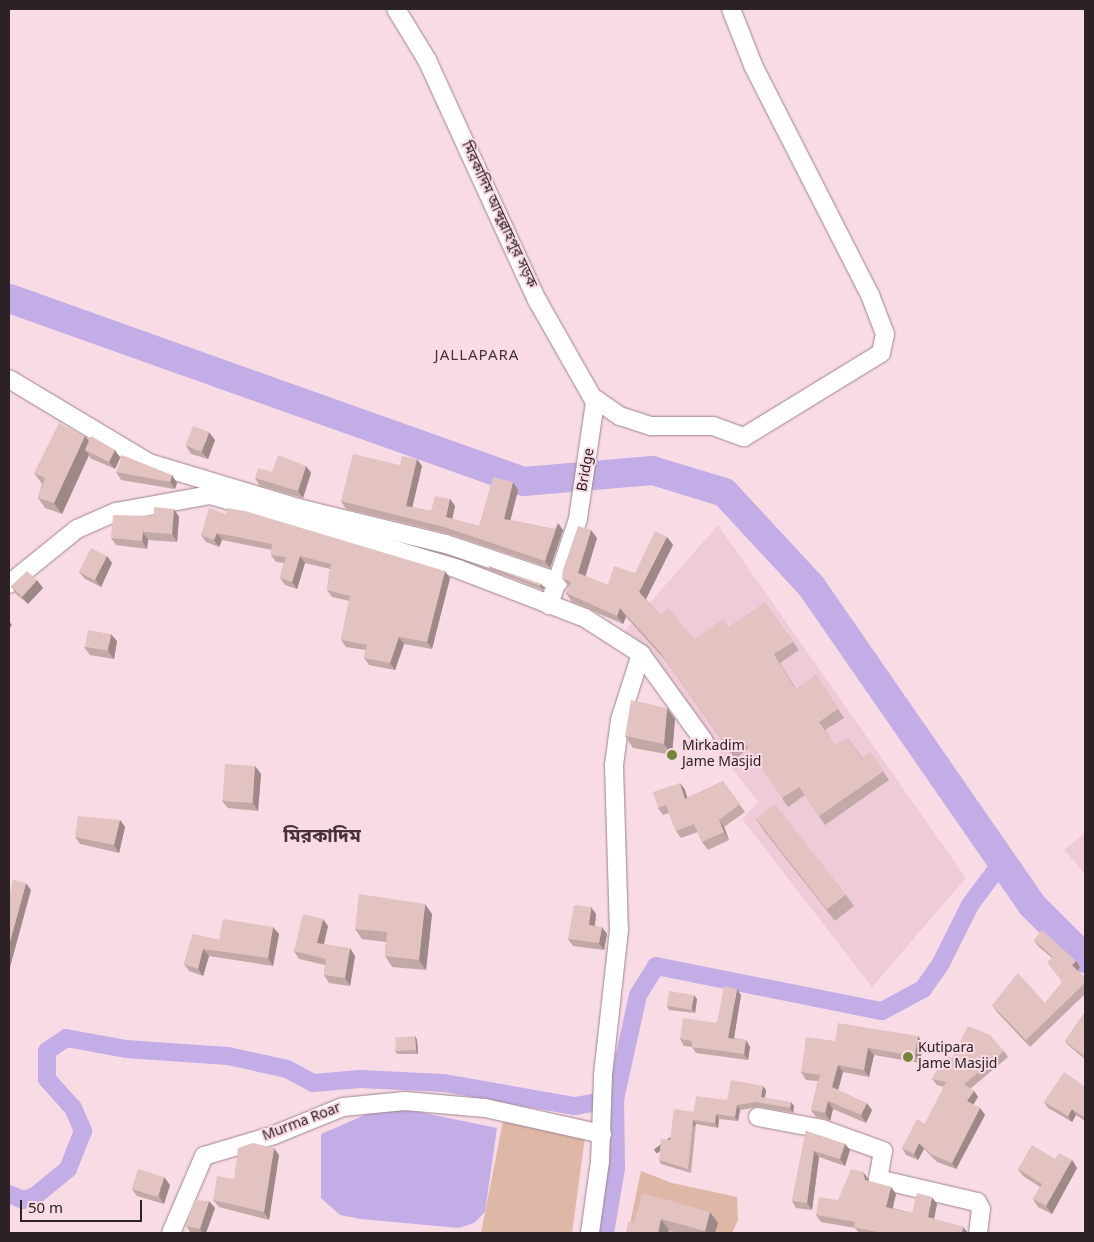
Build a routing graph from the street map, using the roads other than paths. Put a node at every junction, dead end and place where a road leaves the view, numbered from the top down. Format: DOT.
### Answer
graph roads {
  1 [pos="396,9"];
  2 [pos="731,9"];
  3 [pos="9,379"];
  4 [pos="594,398"];
  5 [pos="596,421"];
  6 [pos="559,582"];
  7 [pos="9,584"];
  8 [pos="549,605"];
  9 [pos="641,654"];
  10 [pos="704,741"];
  11 [pos="758,1117"];
  12 [pos="602,1134"];
  13 [pos="171,1233"];
  14 [pos="590,1233"];
  15 [pos="978,1233"];
  1 -- 4 [label="street, মিরকাদিম আব্দুল্লাহপুর সড়ক"];
  2 -- 4 [label="street"];
  3 -- 6 [label="street"];
  4 -- 5 [label="street, মিরকাদিম আব্দুল্লাহপুর সড়ক"];
  5 -- 6 [label="street, Bridge"];
  6 -- 8 [label="street, Bridge"];
  7 -- 8 [label="street"];
  8 -- 9 [label="street"];
  9 -- 10 [label="street"];
  9 -- 12 [label="street"];
  11 -- 15 [label="street"];
  12 -- 13 [label="street, Murma Roar"];
  12 -- 14 [label="street"];
}
